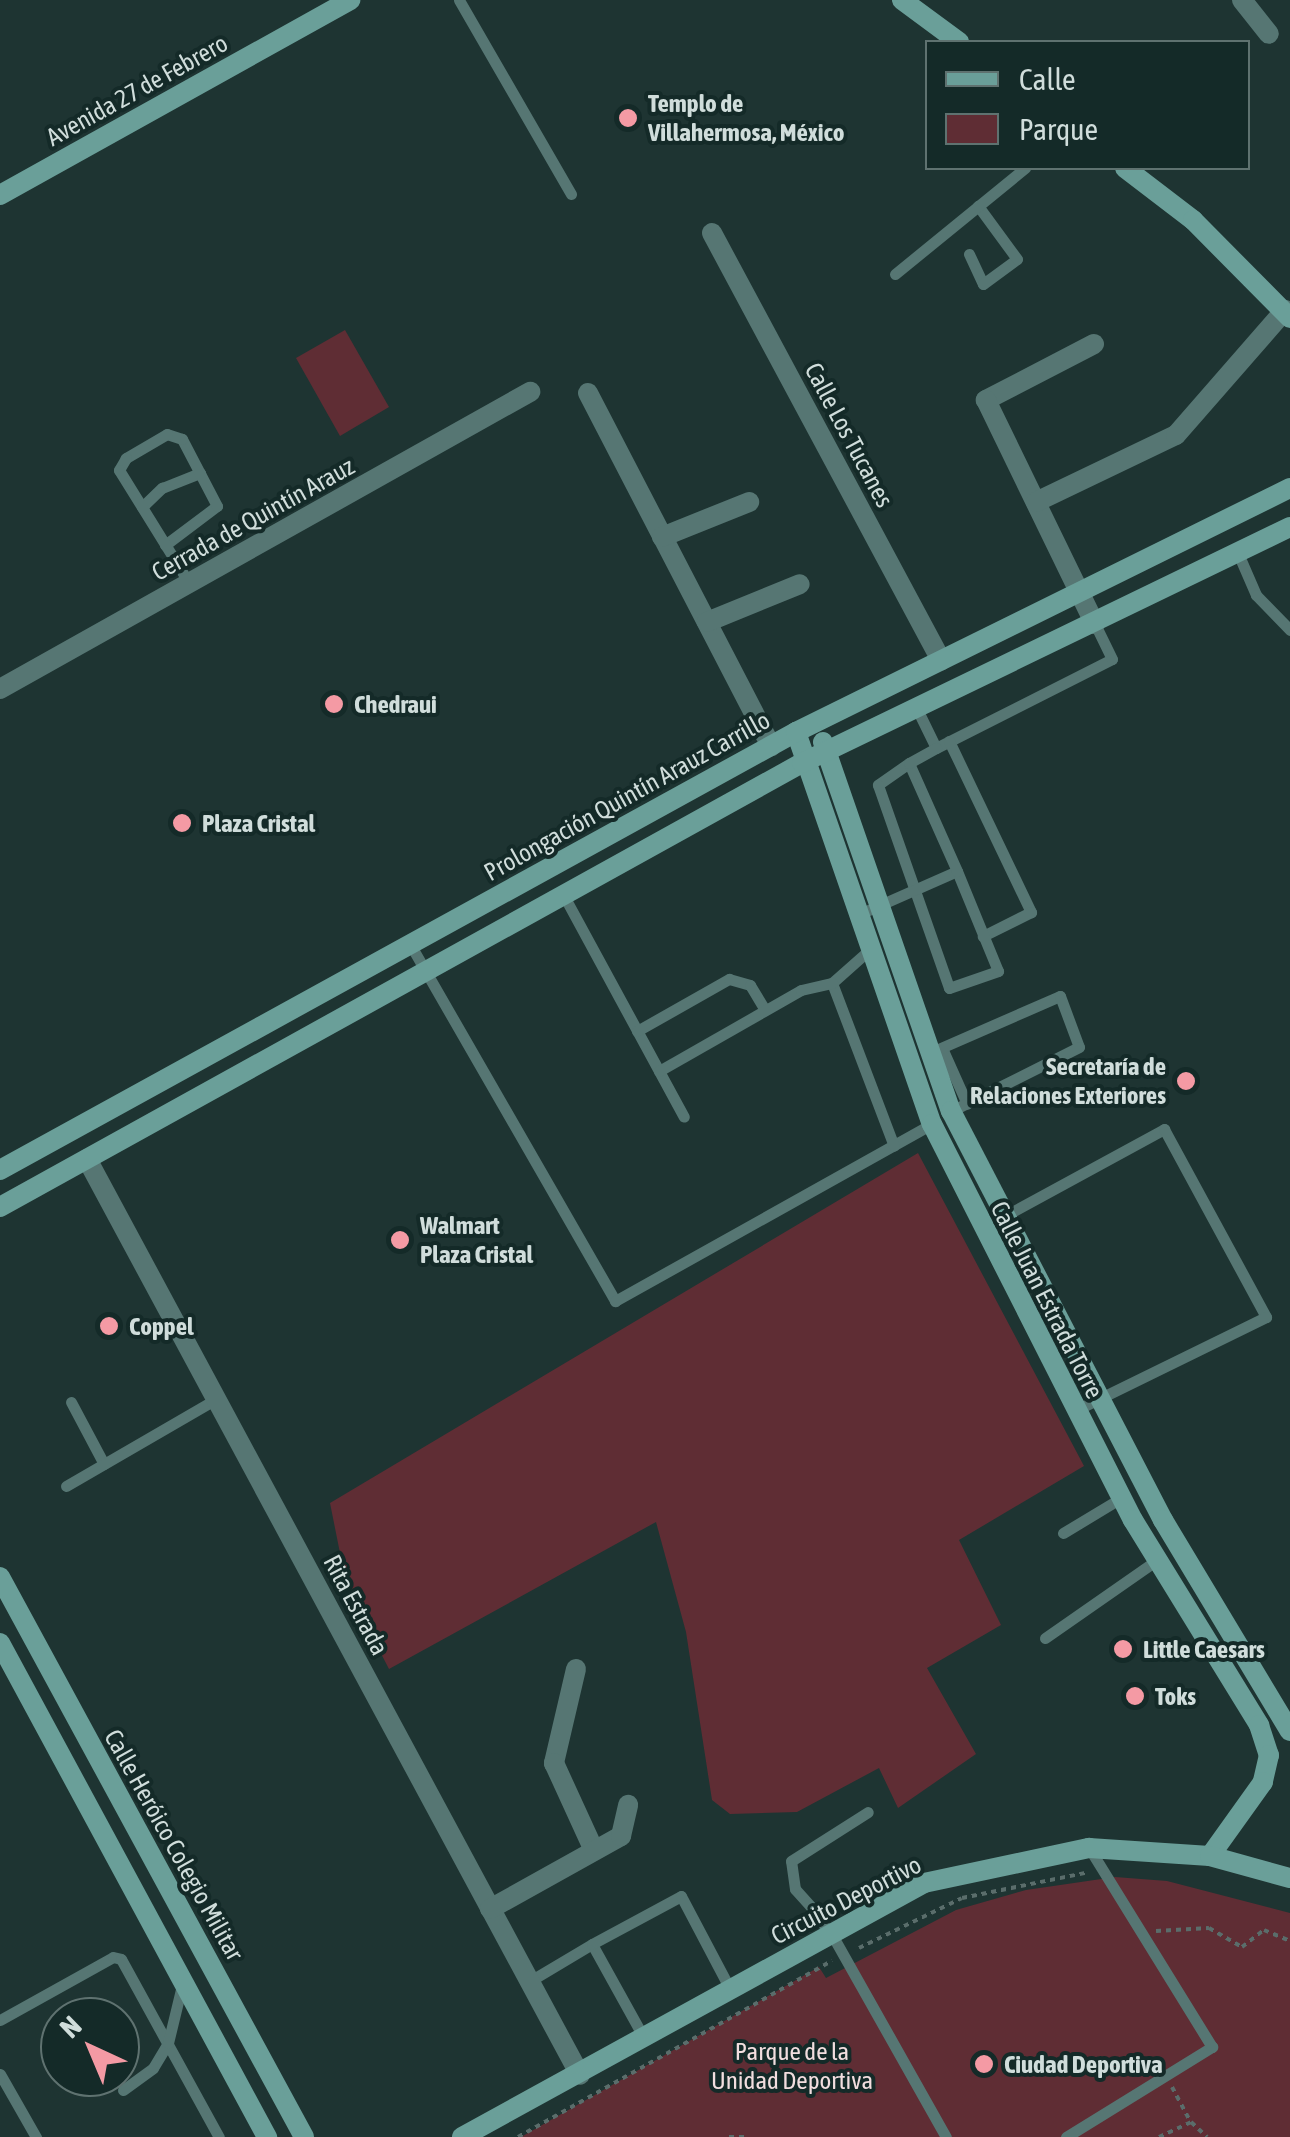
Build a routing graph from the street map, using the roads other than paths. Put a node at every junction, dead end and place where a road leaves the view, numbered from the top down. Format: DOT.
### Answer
graph roads {
  1 [pos="350,0"];
  2 [pos="459,0"];
  3 [pos="902,0"];
  4 [pos="1242,0"];
  5 [pos="1270,34"];
  6 [pos="956,40"];
  7 [pos="1023,170"];
  8 [pos="1129,170"];
  9 [pos="572,194"];
  10 [pos="0,195"];
  11 [pos="978,206"];
  12 [pos="712,233"];
  13 [pos="969,254"];
  14 [pos="895,274"];
  15 [pos="1287,314"];
  16 [pos="1094,344"];
  17 [pos="530,392"];
  18 [pos="588,393"];
  19 [pos="200,473"];
  20 [pos="1290,488"];
  21 [pos="749,502"];
  22 [pos="1036,502"];
  23 [pos="142,507"];
  24 [pos="1290,528"];
  25 [pos="662,537"];
  26 [pos="166,545"];
  27 [pos="1237,551"];
  28 [pos="189,583"];
  29 [pos="800,584"];
  30 [pos="1080,591"];
  31 [pos="706,622"];
  32 [pos="1095,624"];
  33 [pos="1290,630"];
  34 [pos="941,660"];
  35 [pos="0,690"];
  36 [pos="917,709"];
  37 [pos="805,727"];
  38 [pos="949,741"];
  39 [pos="771,746"];
  40 [pos="936,748"];
  41 [pos="827,752"];
  42 [pos="802,763"];
  43 [pos="910,763"];
  44 [pos="613,832"];
  45 [pos="629,860"];
  46 [pos="957,871"];
  47 [pos="912,890"];
  48 [pos="564,896"];
  49 [pos="877,906"];
  50 [pos="855,916"];
  51 [pos="983,936"];
  52 [pos="410,944"];
  53 [pos="868,950"];
  54 [pos="426,972"];
  55 [pos="832,983"];
  56 [pos="766,1010"];
  57 [pos="637,1031"];
  58 [pos="934,1051"];
  59 [pos="659,1071"];
  60 [pos="128,1100"];
  61 [pos="959,1107"];
  62 [pos="684,1116"];
  63 [pos="932,1124"];
  64 [pos="144,1128"];
  65 [pos="894,1146"];
  66 [pos="88,1159"];
  67 [pos="0,1170"];
  68 [pos="0,1207"];
  69 [pos="1004,1217"];
  70 [pos="982,1229"];
  71 [pos="1101,1398"];
  72 [pos="216,1399"];
  73 [pos="71,1402"];
  74 [pos="1076,1410"];
  75 [pos="104,1464"];
  76 [pos="66,1486"];
  77 [pos="1122,1498"];
  78 [pos="1063,1533"];
  79 [pos="1190,1565"];
  80 [pos="1162,1568"];
  81 [pos="0,1577"];
  82 [pos="1045,1638"];
  83 [pos="3,1656"];
  84 [pos="576,1670"];
  85 [pos="1290,1731"];
  86 [pos="628,1805"];
  87 [pos="868,1812"];
  88 [pos="592,1848"];
  89 [pos="1089,1848"];
  90 [pos="1210,1856"];
  91 [pos="1290,1878"];
  92 [pos="490,1909"];
  93 [pos="829,1934"];
  94 [pos="592,1944"];
  95 [pos="183,1981"];
  96 [pos="530,1982"];
  97 [pos="730,1989"];
  98 [pos="0,2020"];
  99 [pos="644,2038"];
  100 [pos="168,2043"];
  101 [pos="255,2046"];
  102 [pos="226,2060"];
  103 [pos="0,2074"];
  104 [pos="580,2074"];
  105 [pos="140,2077"];
  106 [pos="36,2137"];
  107 [pos="219,2137"];
  108 [pos="267,2137"];
  109 [pos="304,2137"];
  110 [pos="462,2137"];
  111 [pos="946,2137"];
  112 [pos="1066,2137"];
  1 -- 10 [label="street, Avenida 27 de Febrero"];
  2 -- 9 [label="lane"];
  3 -- 6 [label="street"];
  4 -- 5 [label="street"];
  7 -- 11 [label="lane"];
  8 -- 15 [label="street"];
  11 -- 13 [label="lane"];
  11 -- 14 [label="lane"];
  12 -- 34 [label="street, Calle Los Tucanes"];
  15 -- 22 [label="street"];
  16 -- 22 [label="street"];
  17 -- 28 [label="street, Cerrada de Quintín Arauz"];
  18 -- 25 [label="street"];
  19 -- 23 [label="lane"];
  19 -- 23 [label="lane"];
  19 -- 26 [label="lane"];
  20 -- 30 [label="street, Prolongación Quintín Arauz Carrillo"];
  21 -- 25 [label="street"];
  22 -- 30 [label="street"];
  23 -- 26 [label="lane"];
  24 -- 27 [label="street"];
  25 -- 31 [label="street"];
  26 -- 28 [label="lane"];
  27 -- 32 [label="street"];
  27 -- 33 [label="lane"];
  28 -- 35 [label="street, Cerrada de Quintín Arauz"];
  29 -- 31 [label="street"];
  30 -- 32 [label="street"];
  30 -- 34 [label="street, Prolongación Quintín Arauz Carrillo"];
  31 -- 39 [label="street"];
  32 -- 36 [label="street"];
  32 -- 38 [label="lane"];
  34 -- 37 [label="street, Prolongación Quintín Arauz Carrillo"];
  36 -- 40 [label="lane"];
  36 -- 41 [label="street"];
  37 -- 39 [label="street, Prolongación Quintín Arauz Carrillo"];
  37 -- 41 [label="street, Calle Juan Estrada Torre"];
  37 -- 42 [label="street, Calle Juan Estrada Torre"];
  38 -- 40 [label="lane"];
  38 -- 51 [label="lane"];
  39 -- 44 [label="street, Prolongación Quintín Arauz Carrillo"];
  40 -- 43 [label="lane"];
  41 -- 42 [label="street"];
  41 -- 49 [label="street, Calle Juan Estrada Torre"];
  42 -- 45 [label="street"];
  42 -- 50 [label="street, Calle Juan Estrada Torre"];
  43 -- 46 [label="lane"];
  43 -- 47 [label="lane"];
  44 -- 45 [label="street"];
  44 -- 52 [label="street, Prolongación Quintín Arauz Carrillo"];
  45 -- 48 [label="street"];
  46 -- 47 [label="lane"];
  46 -- 51 [label="lane"];
  47 -- 49 [label="lane"];
  47 -- 51 [label="lane"];
  48 -- 54 [label="street"];
  48 -- 57 [label="lane"];
  49 -- 50 [label="lane"];
  49 -- 58 [label="street, Calle Juan Estrada Torre"];
  50 -- 53 [label="street, Calle Juan Estrada Torre"];
  52 -- 54 [label="lane"];
  52 -- 60 [label="street, Prolongación Quintín Arauz Carrillo"];
  53 -- 55 [label="lane"];
  53 -- 63 [label="street, Calle Juan Estrada Torre"];
  54 -- 64 [label="street"];
  54 -- 65 [label="lane"];
  55 -- 56 [label="lane"];
  55 -- 65 [label="lane"];
  56 -- 57 [label="lane"];
  56 -- 59 [label="lane"];
  57 -- 59 [label="lane"];
  58 -- 61 [label="street, Calle Juan Estrada Torre"];
  58 -- 61 [label="lane"];
  59 -- 62 [label="lane"];
  60 -- 64 [label="street"];
  60 -- 67 [label="street, Prolongación Quintín Arauz Carrillo"];
  61 -- 69 [label="street, Calle Juan Estrada Torre"];
  63 -- 65 [label="lane"];
  63 -- 70 [label="street, Calle Juan Estrada Torre"];
  64 -- 66 [label="street"];
  66 -- 68 [label="street"];
  66 -- 72 [label="street, Rita Estrada"];
  69 -- 70 [label="lane"];
  69 -- 71 [label="street, Calle Juan Estrada Torre"];
  69 -- 71 [label="lane"];
  70 -- 74 [label="street, Calle Juan Estrada Torre"];
  71 -- 74 [label="lane"];
  71 -- 79 [label="street, Calle Juan Estrada Torre"];
  72 -- 75 [label="lane"];
  72 -- 92 [label="street, Rita Estrada"];
  73 -- 75 [label="lane"];
  74 -- 77 [label="street, Calle Juan Estrada Torre"];
  75 -- 76 [label="lane"];
  77 -- 78 [label="lane"];
  77 -- 80 [label="street, Calle Juan Estrada Torre"];
  79 -- 80 [label="street"];
  79 -- 85 [label="street, Calle Juan Estrada Torre"];
  80 -- 82 [label="lane"];
  80 -- 90 [label="street, Calle Juan Estrada Torre"];
  81 -- 101 [label="street, Calle Heróico Colegio Militar"];
  83 -- 95 [label="street"];
  84 -- 88 [label="street"];
  86 -- 88 [label="street"];
  87 -- 93 [label="lane"];
  88 -- 92 [label="street"];
  89 -- 90 [label="street, Circuito Deportivo"];
  89 -- 93 [label="street, Circuito Deportivo"];
  89 -- 112 [label="lane"];
  90 -- 91 [label="street, Circuito Deportivo"];
  92 -- 96 [label="street, Rita Estrada"];
  93 -- 97 [label="street, Circuito Deportivo"];
  93 -- 111 [label="lane"];
  94 -- 96 [label="lane"];
  94 -- 97 [label="lane"];
  94 -- 99 [label="lane"];
  95 -- 100 [label="lane"];
  95 -- 102 [label="street"];
  96 -- 104 [label="street, Rita Estrada"];
  97 -- 99 [label="street, Circuito Deportivo"];
  98 -- 100 [label="lane"];
  99 -- 104 [label="street, Circuito Deportivo"];
  100 -- 105 [label="lane"];
  100 -- 107 [label="lane"];
  101 -- 102 [label="street"];
  101 -- 109 [label="street, Calle Heróico Colegio Militar"];
  102 -- 108 [label="street"];
  103 -- 106 [label="lane"];
  104 -- 110 [label="street, Circuito Deportivo"];
}
